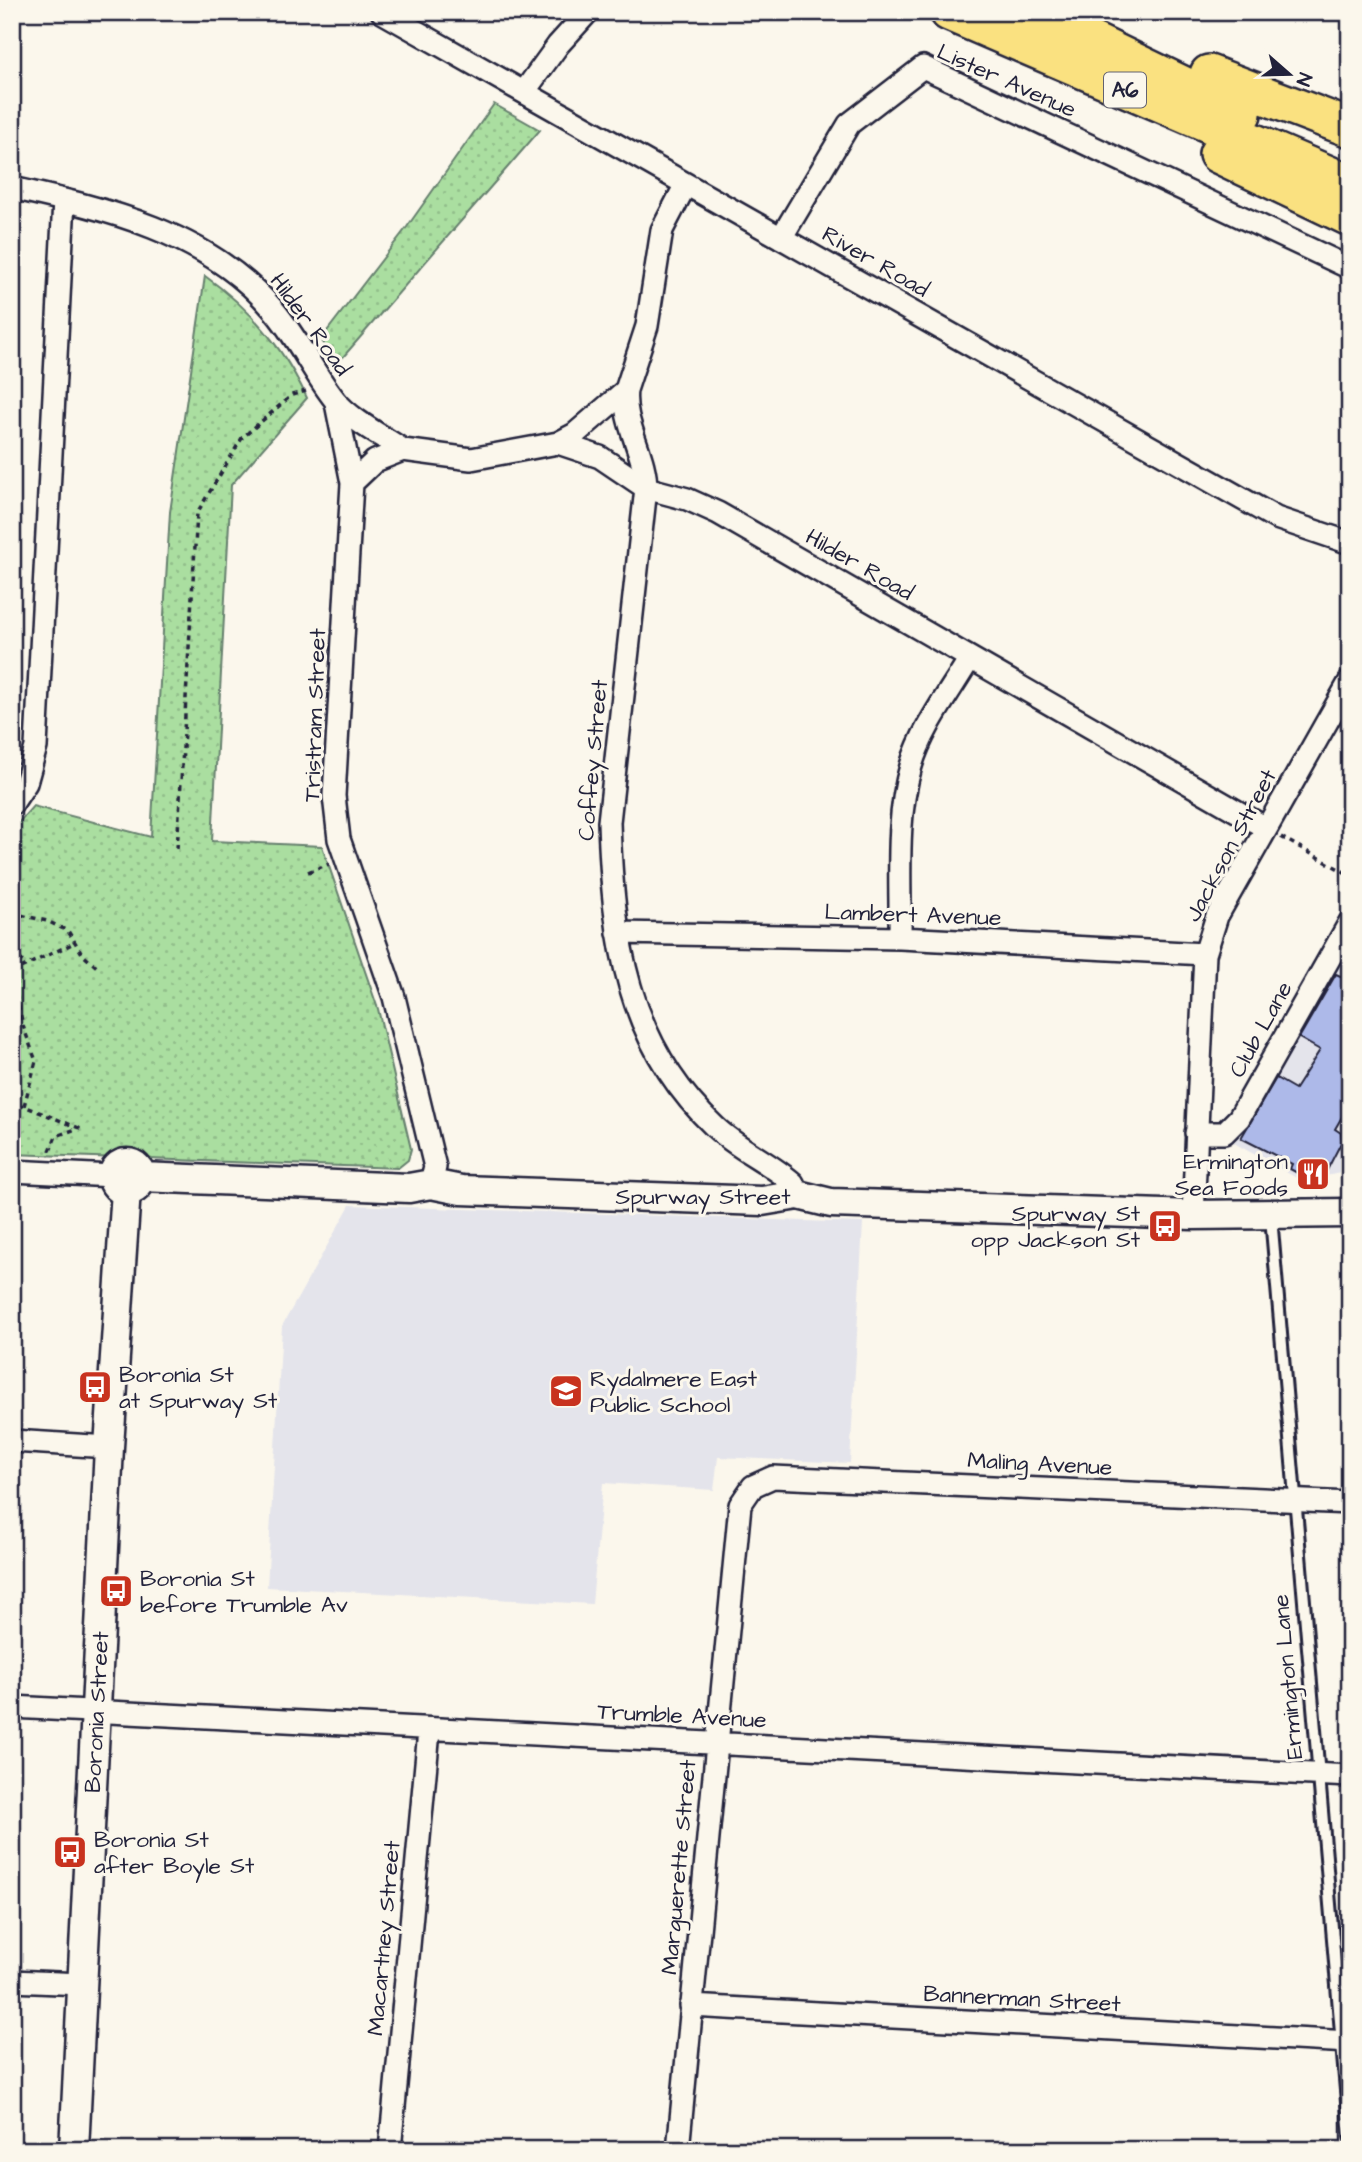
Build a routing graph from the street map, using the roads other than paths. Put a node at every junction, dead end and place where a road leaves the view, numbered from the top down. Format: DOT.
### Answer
graph roads {
  1 [pos="382,12"];
  2 [pos="588,12"];
  3 [pos="1031,12"];
  4 [pos="958,16"];
  5 [pos="1065,29"];
  6 [pos="524,92"];
  7 [pos="1350,128"];
  8 [pos="1350,159"];
  9 [pos="686,184"];
  10 [pos="1350,184"];
  11 [pos="12,188"];
  12 [pos="64,200"];
  13 [pos="1350,217"];
  14 [pos="781,238"];
  15 [pos="1350,268"];
  16 [pos="626,390"];
  17 [pos="330,394"];
  18 [pos="558,443"];
  19 [pos="403,450"];
  20 [pos="352,483"];
  21 [pos="646,488"];
  22 [pos="1350,543"];
  23 [pos="970,658"];
  24 [pos="1350,681"];
  25 [pos="12,804"];
  26 [pos="1272,831"];
  27 [pos="1350,922"];
  28 [pos="618,933"];
  29 [pos="900,938"];
  30 [pos="1205,954"];
  31 [pos="1196,1133"];
  32 [pos="12,1171"];
  33 [pos="127,1181"];
  34 [pos="432,1184"];
  35 [pos="798,1195"];
  36 [pos="1350,1213"];
  37 [pos="1270,1214"];
  38 [pos="1193,1215"];
  39 [pos="12,1441"];
  40 [pos="109,1447"];
  41 [pos="1293,1500"];
  42 [pos="1350,1503"];
  43 [pos="740,1505"];
  44 [pos="12,1707"];
  45 [pos="96,1711"];
  46 [pos="429,1731"];
  47 [pos="715,1742"];
  48 [pos="1317,1774"];
  49 [pos="1350,1776"];
  50 [pos="12,1981"];
  51 [pos="82,1984"];
  52 [pos="691,2006"];
  53 [pos="1345,2041"];
  54 [pos="1350,2137"];
  55 [pos="74,2150"];
  56 [pos="390,2150"];
  57 [pos="678,2150"];
  1 -- 6 [label="street, River Road"];
  2 -- 6 [label="street"];
  3 -- 5 [label="highway, A6"];
  4 -- 10 [label="highway, A6"];
  4 -- 13 [label="highway"];
  5 -- 7 [label="highway"];
  5 -- 8 [label="highway, A6"];
  6 -- 9 [label="street, River Road"];
  9 -- 14 [label="street, River Road"];
  9 -- 16 [label="street, Coffey Street"];
  11 -- 12 [label="street, Hilder Road"];
  12 -- 17 [label="street, Hilder Road"];
  12 -- 25 [label="street"];
  14 -- 15 [label="street, Lister Avenue"];
  14 -- 22 [label="street, River Road"];
  16 -- 18 [label="street"];
  16 -- 21 [label="street, Coffey Street"];
  17 -- 19 [label="street, Hilder Road"];
  17 -- 20 [label="street, Tristram Street"];
  18 -- 19 [label="street, Hilder Road"];
  18 -- 21 [label="street, Hilder Road"];
  19 -- 20 [label="street"];
  20 -- 34 [label="street, Tristram Street"];
  21 -- 23 [label="street, Hilder Road"];
  21 -- 28 [label="street, Coffey Street"];
  23 -- 26 [label="street, Hilder Road"];
  23 -- 29 [label="street"];
  24 -- 26 [label="street, Jackson Street"];
  26 -- 30 [label="street, Jackson Street"];
  27 -- 31 [label="street, Club Lane"];
  28 -- 29 [label="street, Lambert Avenue"];
  28 -- 35 [label="street, Coffey Street"];
  29 -- 30 [label="street, Lambert Avenue"];
  30 -- 31 [label="street, Jackson Street"];
  31 -- 38 [label="street, Jackson Street"];
  32 -- 33 [label="street"];
  33 -- 34 [label="street, Spurway Street"];
  33 -- 40 [label="street, Boronia Street"];
  34 -- 35 [label="street, Spurway Street"];
  35 -- 38 [label="street, Spurway Street"];
  36 -- 37 [label="street, Spurway Street"];
  37 -- 38 [label="street, Spurway Street"];
  37 -- 41 [label="lane, Ermington Lane"];
  39 -- 40 [label="street"];
  40 -- 45 [label="street, Boronia Street"];
  41 -- 42 [label="street, Maling Avenue"];
  41 -- 43 [label="street, Maling Avenue"];
  41 -- 48 [label="lane, Ermington Lane"];
  43 -- 47 [label="street, Marguerette Street"];
  44 -- 45 [label="street, Trumble Avenue"];
  45 -- 46 [label="street, Trumble Avenue"];
  45 -- 51 [label="street, Boronia Street"];
  46 -- 47 [label="street, Trumble Avenue"];
  46 -- 56 [label="street, Macartney Street"];
  47 -- 48 [label="street, Trumble Avenue"];
  47 -- 52 [label="street, Marguerette Street"];
  48 -- 49 [label="street, Trumble Avenue"];
  48 -- 53 [label="lane, Ermington Lane"];
  50 -- 51 [label="street"];
  51 -- 55 [label="street, Boronia Street"];
  52 -- 53 [label="street, Bannerman Street"];
  52 -- 57 [label="street, Marguerette Street"];
  53 -- 54 [label="lane, Ermington Lane"];
}
